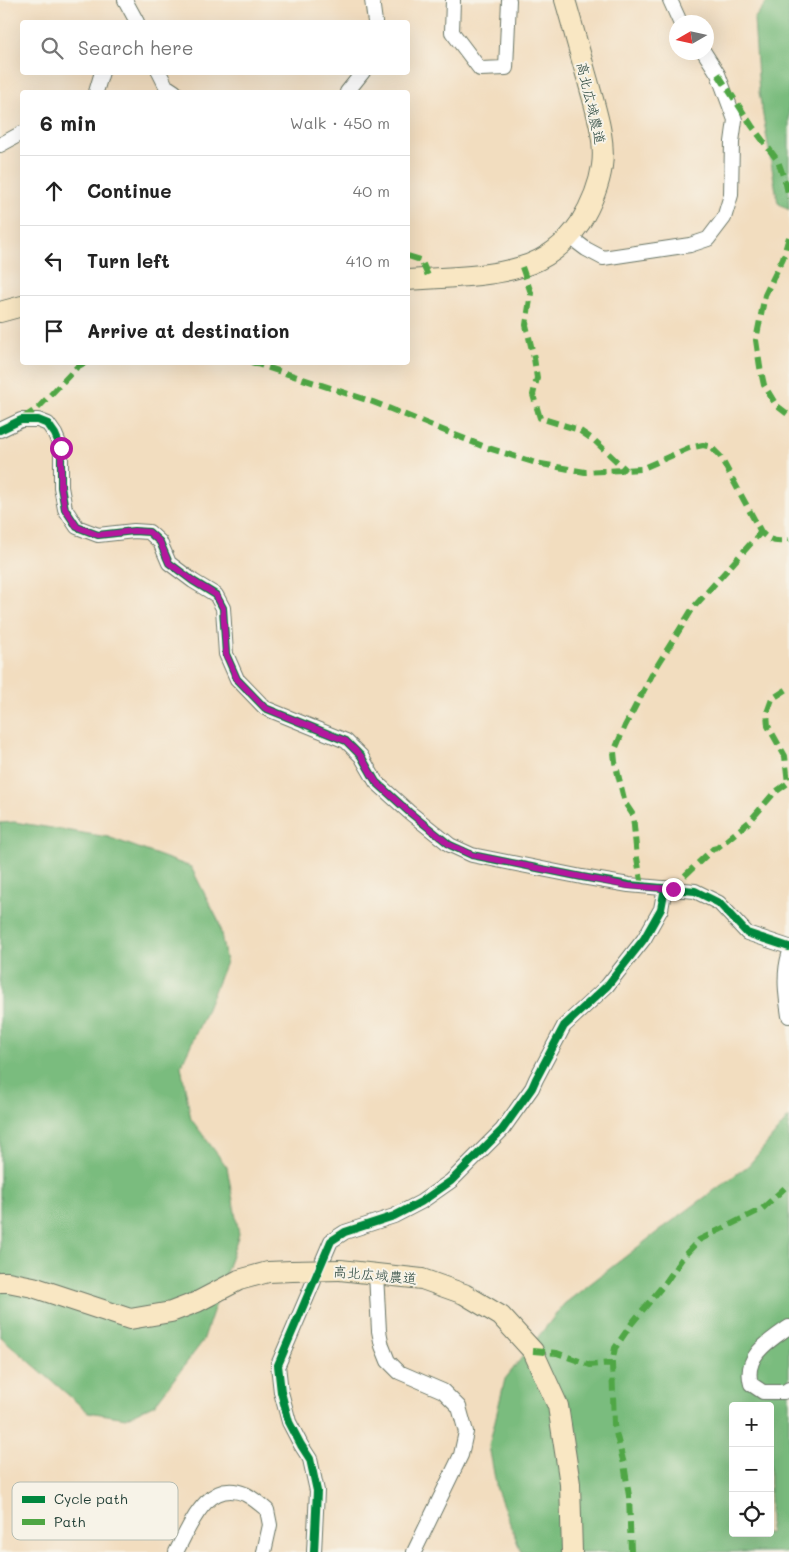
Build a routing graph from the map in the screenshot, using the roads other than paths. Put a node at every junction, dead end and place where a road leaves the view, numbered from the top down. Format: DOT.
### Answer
graph roads {
  1 [pos="125,0"];
  2 [pos="372,0"];
  3 [pos="453,0"];
  4 [pos="509,0"];
  5 [pos="566,0"];
  6 [pos="670,0"];
  7 [pos="677,15"];
  8 [pos="136,20"];
  9 [pos="375,20"];
  10 [pos="709,60"];
  11 [pos="101,75"];
  12 [pos="160,75"];
  13 [pos="361,75"];
  14 [pos="97,90"];
  15 [pos="172,90"];
  16 [pos="349,90"];
  17 [pos="20,134"];
  18 [pos="0,145"];
  19 [pos="570,237"];
  20 [pos="410,280"];
  21 [pos="20,307"];
  22 [pos="0,312"];
  23 [pos="0,430"];
  24 [pos="666,888"];
  25 [pos="789,946"];
  26 [pos="789,955"];
  27 [pos="789,1016"];
  28 [pos="376,1274"];
  29 [pos="0,1282"];
  30 [pos="789,1327"];
  31 [pos="789,1389"];
  32 [pos="176,1552"];
  33 [pos="264,1552"];
  34 [pos="314,1552"];
  35 [pos="414,1552"];
  36 [pos="572,1552"];
  1 -- 8 [label="street"];
  2 -- 9 [label="street"];
  3 -- 4 [label="street"];
  5 -- 19 [label="street, 高北広域農道"];
  6 -- 7 [label="street"];
  10 -- 19 [label="street"];
  11 -- 14 [label="street"];
  12 -- 15 [label="street"];
  13 -- 16 [label="street"];
  17 -- 18 [label="street"];
  19 -- 20 [label="street, 高北広域農道"];
  21 -- 22 [label="street"];
  23 -- 24 [label="street"];
  24 -- 25 [label="street"];
  24 -- 34 [label="street"];
  26 -- 27 [label="street"];
  28 -- 29 [label="street, 高北広域農道, bridge"];
  28 -- 35 [label="street"];
  28 -- 36 [label="street, 高北広域農道"];
  30 -- 31 [label="street"];
  32 -- 33 [label="street"];
}
